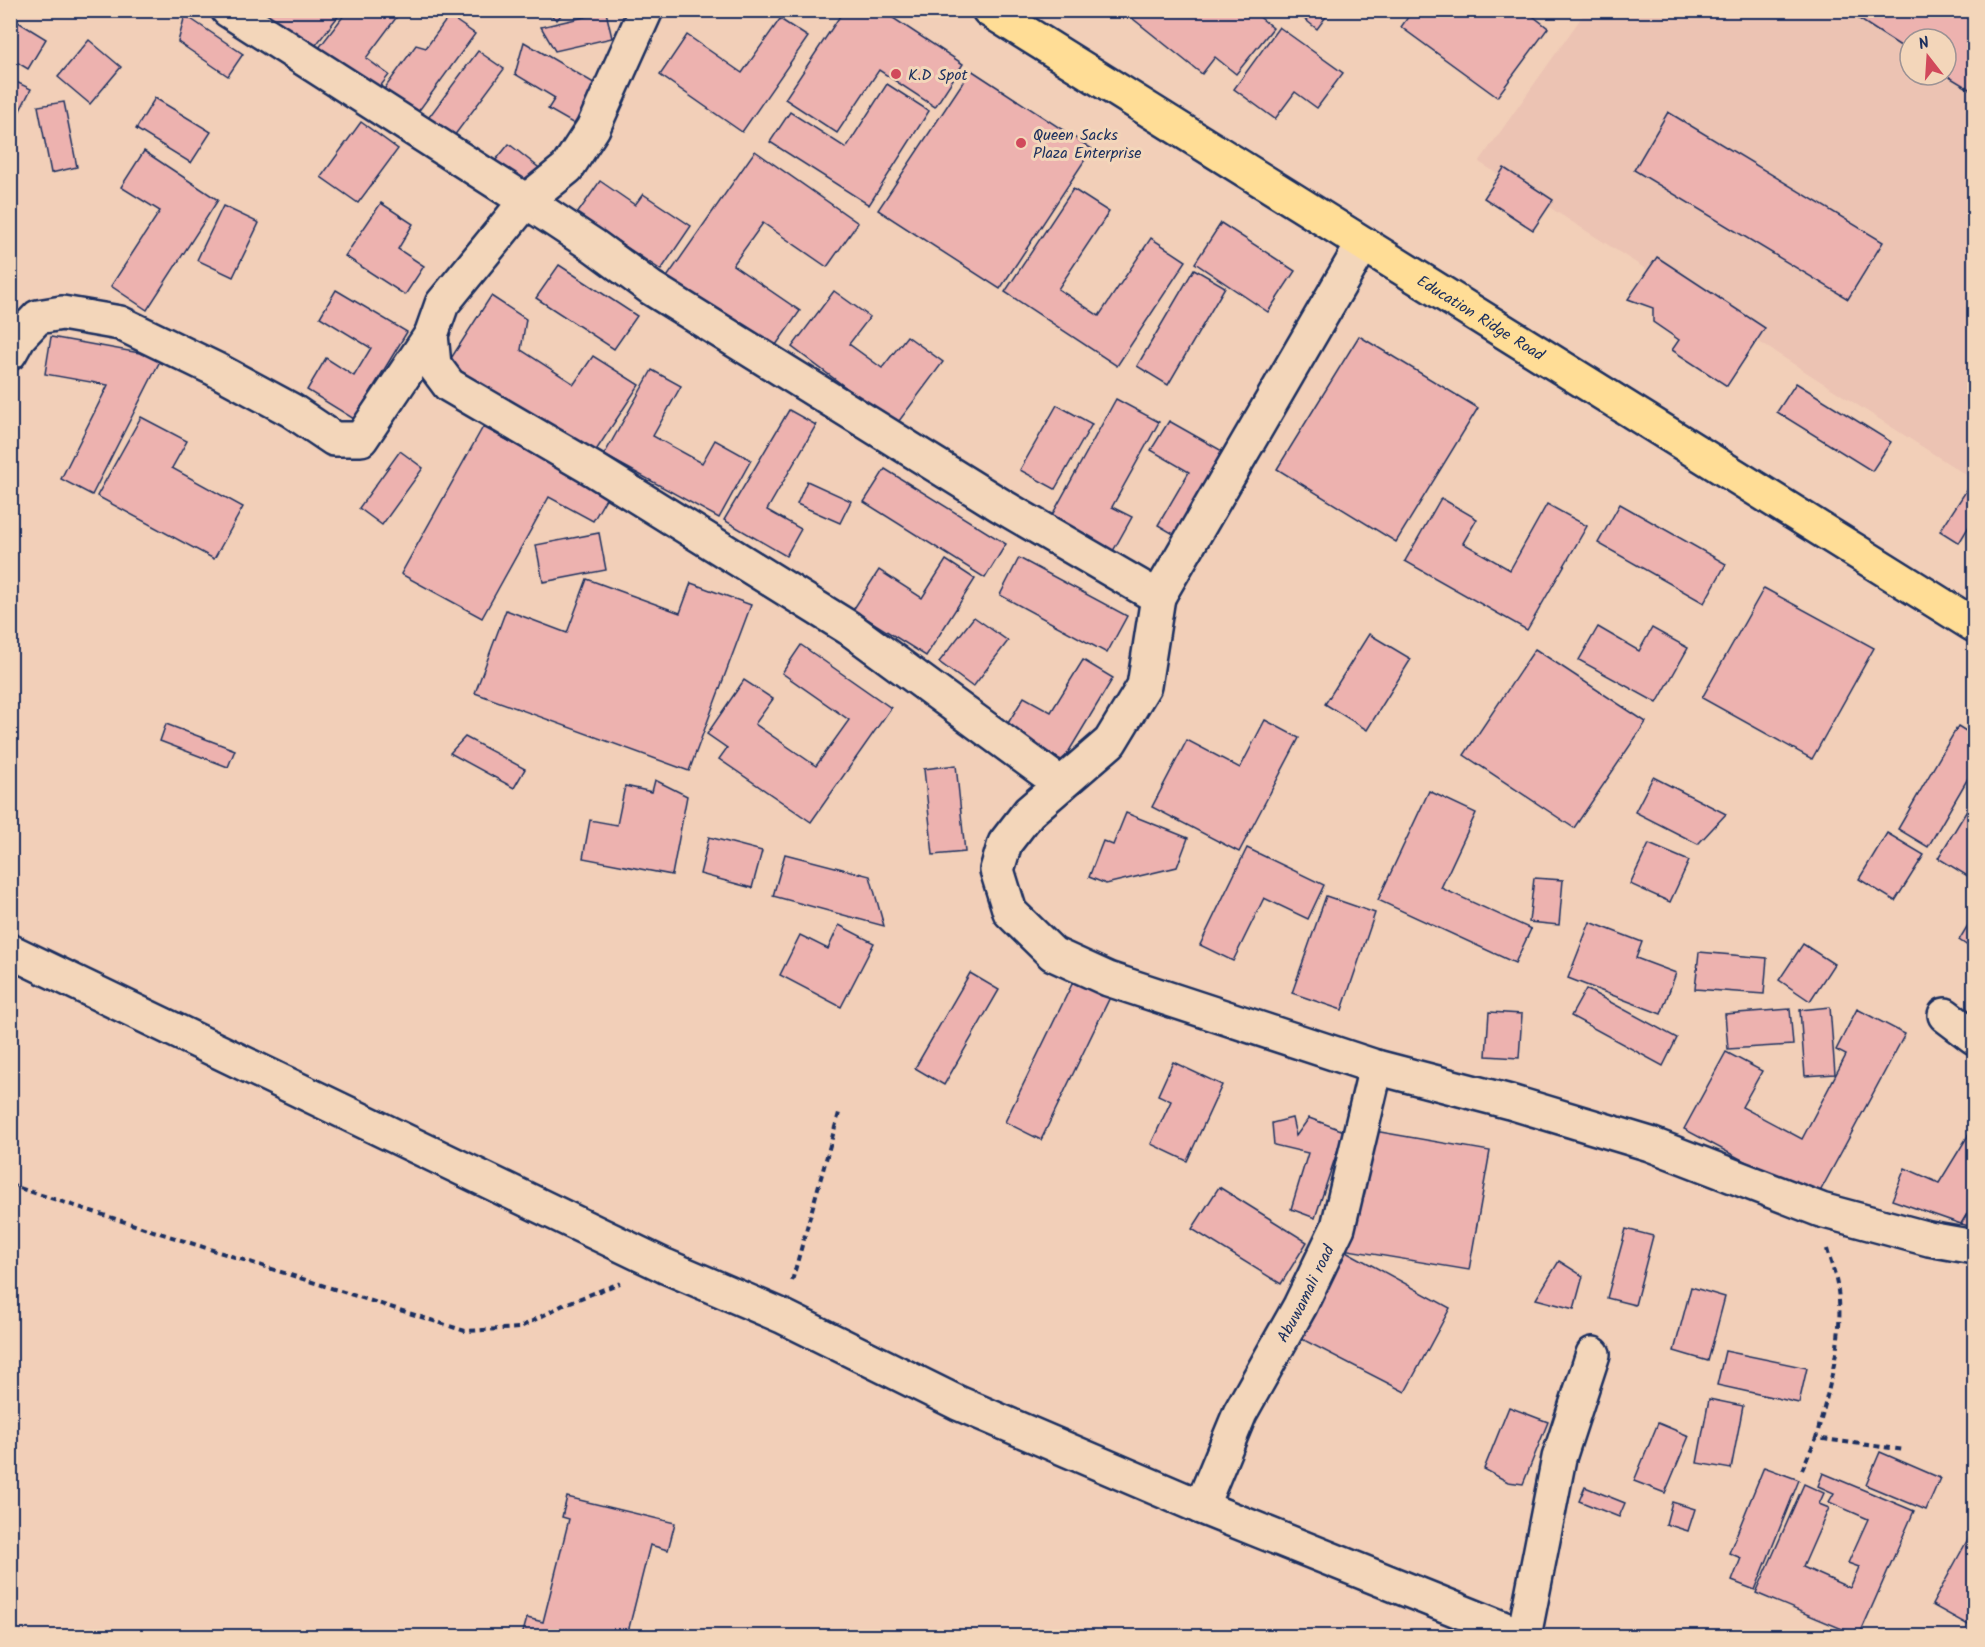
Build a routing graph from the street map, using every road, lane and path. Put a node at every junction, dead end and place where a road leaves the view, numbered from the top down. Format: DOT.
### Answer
graph roads {
  1 [pos="228,10"];
  2 [pos="646,10"];
  3 [pos="1008,16"];
  4 [pos="526,201"];
  5 [pos="1363,244"];
  6 [pos="431,334"];
  7 [pos="10,353"];
  8 [pos="1158,597"];
  9 [pos="1974,625"];
  10 [pos="1061,784"];
  11 [pos="10,951"];
  12 [pos="1945,1015"];
  13 [pos="1974,1037"];
  14 [pos="1376,1067"];
  15 [pos="839,1113"];
  16 [pos="10,1185"];
  17 [pos="1821,1210"];
  18 [pos="1974,1247"];
  19 [pos="665,1266"];
  20 [pos="782,1317"];
  21 [pos="1593,1354"];
  22 [pos="1816,1438"];
  23 [pos="1905,1450"];
  24 [pos="1802,1470"];
  25 [pos="1201,1507"];
  26 [pos="1523,1636"];
  1 -- 4 [label="street"];
  2 -- 4 [label="street"];
  3 -- 5 [label="main road, Education Ridge Road"];
  4 -- 6 [label="street"];
  4 -- 8 [label="street"];
  5 -- 8 [label="street"];
  5 -- 9 [label="main road, Education Ridge Road"];
  6 -- 7 [label="street"];
  6 -- 10 [label="street"];
  8 -- 10 [label="street"];
  10 -- 14 [label="street"];
  11 -- 19 [label="street"];
  12 -- 13 [label="street"];
  14 -- 17 [label="street"];
  14 -- 25 [label="street, Abuwamali road"];
  15 -- 20 [label="path"];
  16 -- 19 [label="path"];
  17 -- 18 [label="street"];
  17 -- 22 [label="path"];
  19 -- 20 [label="street"];
  20 -- 25 [label="street"];
  21 -- 26 [label="street"];
  22 -- 23 [label="path"];
  22 -- 24 [label="path"];
  25 -- 26 [label="street"];
}
